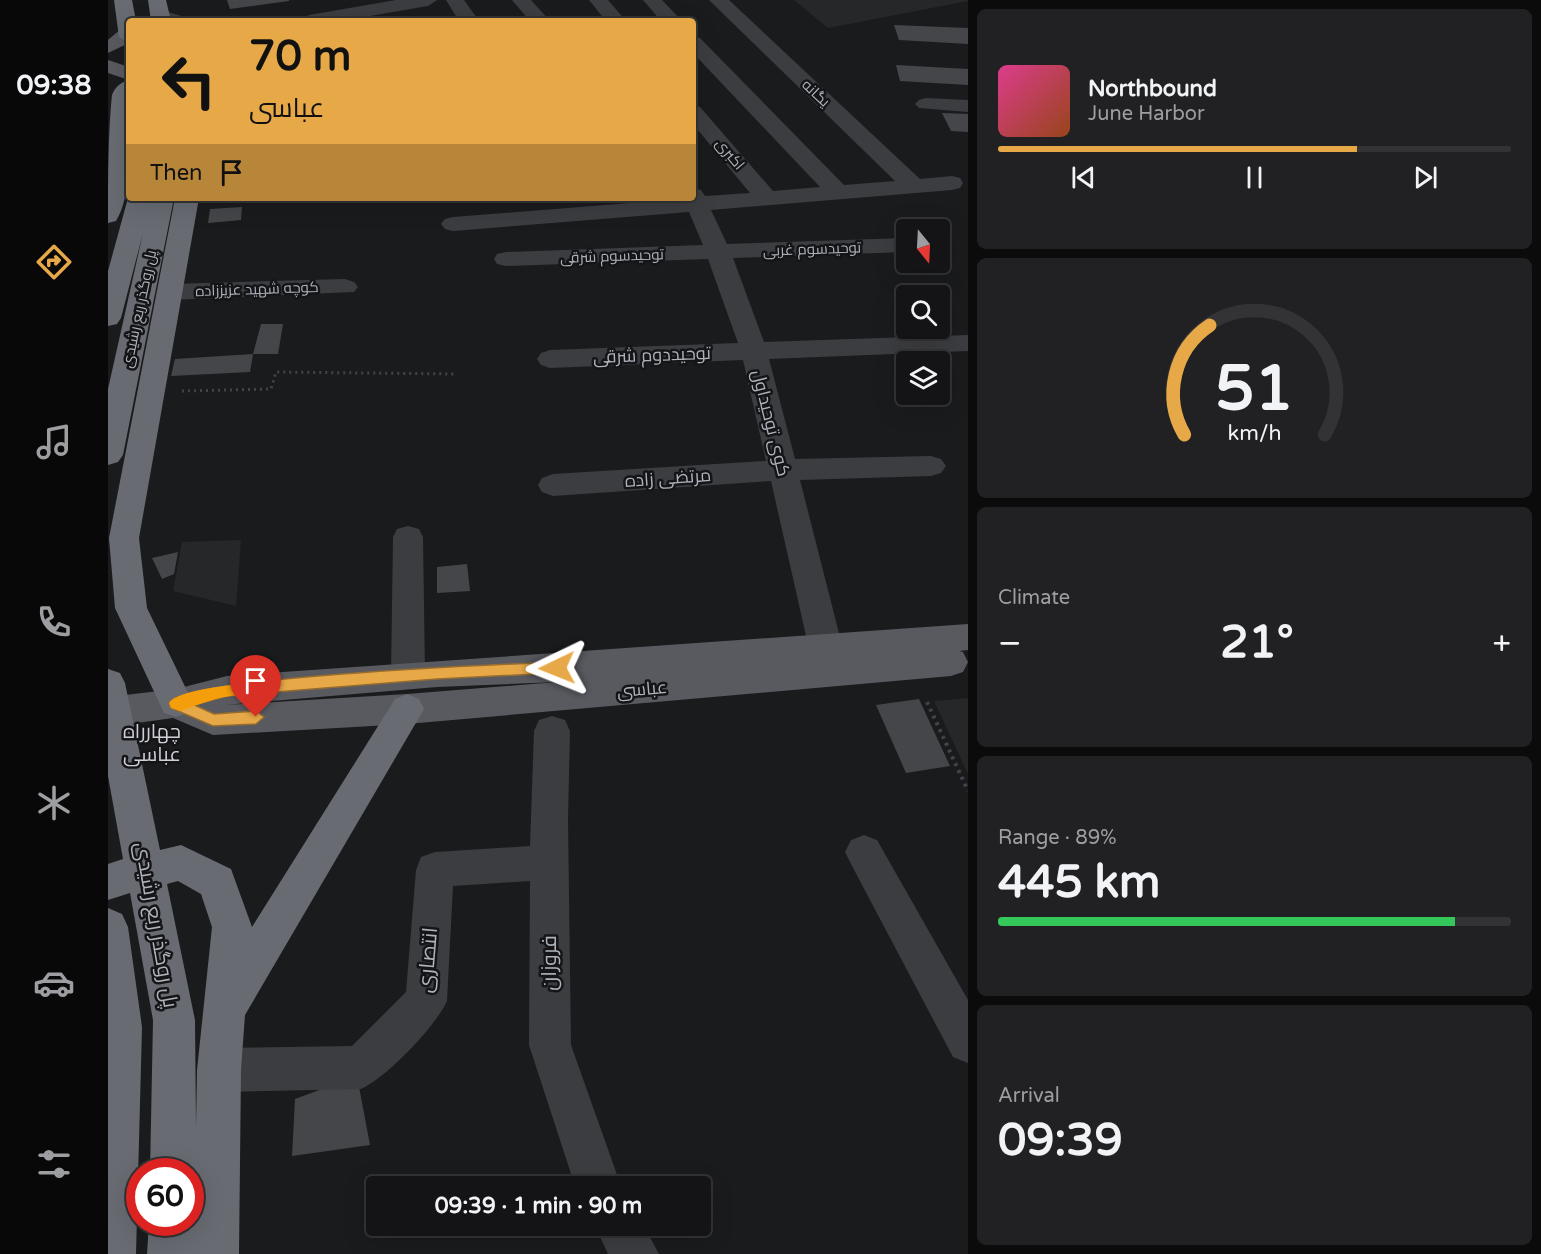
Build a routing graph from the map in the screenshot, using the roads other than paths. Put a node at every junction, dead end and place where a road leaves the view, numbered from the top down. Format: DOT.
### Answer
graph roads {
  1 [pos="123,0"];
  2 [pos="428,0"];
  3 [pos="455,0"];
  4 [pos="521,0"];
  5 [pos="598,0"];
  6 [pos="652,0"];
  7 [pos="718,0"];
  8 [pos="126,18"];
  9 [pos="326,18"];
  10 [pos="467,18"];
  11 [pos="537,18"];
  12 [pos="613,18"];
  13 [pos="669,18"];
  14 [pos="126,37"];
  15 [pos="696,45"];
  16 [pos="108,47"];
  17 [pos="108,66"];
  18 [pos="126,73"];
  19 [pos="126,90"];
  20 [pos="926,104"];
  21 [pos="968,106"];
  22 [pos="696,115"];
  23 [pos="952,183"];
  24 [pos="914,186"];
  25 [pos="838,192"];
  26 [pos="767,198"];
  27 [pos="696,199"];
  28 [pos="139,201"];
  29 [pos="161,201"];
  30 [pos="185,201"];
  31 [pos="677,201"];
  32 [pos="108,216"];
  33 [pos="453,224"];
  34 [pos="896,245"];
  35 [pos="718,252"];
  36 [pos="506,259"];
  37 [pos="345,287"];
  38 [pos="170,292"];
  39 [pos="108,318"];
  40 [pos="968,343"];
  41 [pos="158,347"];
  42 [pos="754,351"];
  43 [pos="550,359"];
  44 [pos="108,370"];
  45 [pos="108,455"];
  46 [pos="931,466"];
  47 [pos="783,470"];
  48 [pos="553,485"];
  49 [pos="408,537"];
  50 [pos="968,637"];
  51 [pos="826,649"];
  52 [pos="968,660"];
  53 [pos="108,683"];
  54 [pos="408,692"];
  55 [pos="176,703"];
  56 [pos="108,711"];
  57 [pos="552,731"];
  58 [pos="864,852"];
  59 [pos="549,862"];
  60 [pos="108,882"];
  61 [pos="108,927"];
  62 [pos="224,1011"];
  63 [pos="968,1042"];
  64 [pos="219,1070"];
  65 [pos="173,1158"];
  66 [pos="595,1176"];
  67 [pos="172,1236"];
  68 [pos="624,1236"];
  69 [pos="112,1254"];
  70 [pos="171,1254"];
  71 [pos="215,1254"];
  72 [pos="635,1254"];
  1 -- 8 [label="highway"];
  2 -- 9 [label="street"];
  3 -- 10 [label="street"];
  4 -- 11 [label="street"];
  5 -- 12 [label="street"];
  6 -- 13 [label="street"];
  7 -- 24 [label="street, یگانه"];
  14 -- 16 [label="main road"];
  15 -- 25 [label="street"];
  17 -- 18 [label="main road"];
  19 -- 32 [label="highway"];
  20 -- 21 [label="street"];
  22 -- 26 [label="street, اکبری"];
  23 -- 24 [label="street"];
  24 -- 25 [label="street"];
  25 -- 26 [label="street"];
  26 -- 27 [label="street"];
  27 -- 35 [label="street, کوی توحیداول"];
  28 -- 39 [label="highway, پل روگذر ربع رشیدی"];
  29 -- 45 [label="highway, پل روگذر ربع رشیدی"];
  30 -- 38 [label="highway"];
  31 -- 33 [label="street"];
  34 -- 35 [label="street, توحیدسوم غربی"];
  35 -- 36 [label="street, توحیدسوم شرقی"];
  35 -- 42 [label="street, کوی توحیداول"];
  37 -- 38 [label="street, کوچه شهید عزیززاده"];
  38 -- 41 [label="highway"];
  40 -- 42 [label="street, توحیددوم شرقی"];
  41 -- 44 [label="highway"];
  41 -- 55 [label="highway"];
  42 -- 43 [label="street, توحیددوم شرقی"];
  42 -- 47 [label="street, کوی توحیداول"];
  46 -- 47 [label="street, مرتضی زاده"];
  47 -- 48 [label="street, مرتضی زاده"];
  47 -- 51 [label="street, کوی توحیداول"];
  49 -- 54 [label="street"];
  50 -- 51 [label="main road, عباسى"];
  51 -- 54 [label="main road, عباسى"];
  52 -- 54 [label="main road, عباسى"];
  53 -- 65 [label="highway, پل روگذر ربع رشیدی"];
  54 -- 55 [label="main road, عباسى"];
  54 -- 62 [label="highway"];
  55 -- 56 [label="main road"];
  57 -- 59 [label="street, فروزان"];
  58 -- 63 [label="street"];
  59 -- 64 [label="street, انتصاری"];
  59 -- 66 [label="street, فروزان"];
  60 -- 62 [label="highway"];
  61 -- 69 [label="highway"];
  62 -- 64 [label="highway"];
  64 -- 71 [label="highway"];
  67 -- 70 [label="highway"];
  68 -- 72 [label="street"];
}
